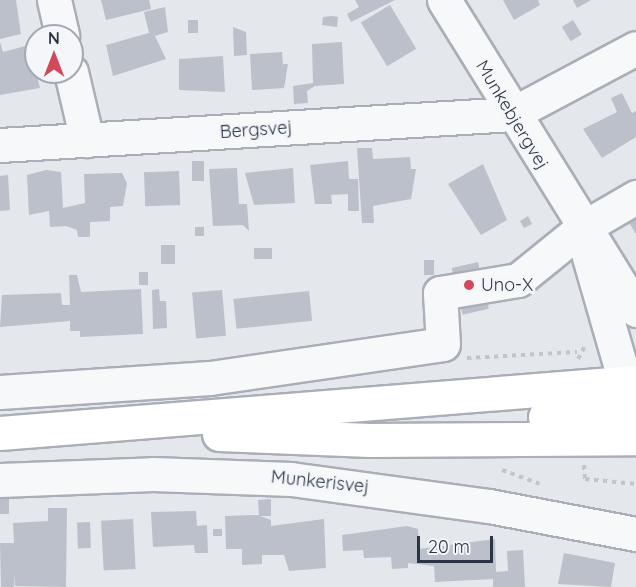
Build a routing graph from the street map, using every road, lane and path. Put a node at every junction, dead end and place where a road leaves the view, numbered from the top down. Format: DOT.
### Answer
graph roads {
  1 [pos="54,0"];
  2 [pos="444,0"];
  3 [pos="59,24"];
  4 [pos="636,48"];
  5 [pos="74,84"];
  6 [pos="512,114"];
  7 [pos="87,140"];
  8 [pos="0,145"];
  9 [pos="636,197"];
  10 [pos="581,229"];
  11 [pos="636,310"];
  12 [pos="443,344"];
  13 [pos="577,352"];
  14 [pos="0,392"];
  15 [pos="634,408"];
  16 [pos="88,429"];
  17 [pos="0,433"];
  18 [pos="493,466"];
  19 [pos="0,480"];
  20 [pos="547,485"];
  21 [pos="636,534"];
  1 -- 3 [label="street"];
  2 -- 6 [label="street, Munkebjergvej"];
  4 -- 6 [label="street"];
  5 -- 7 [label="street"];
  6 -- 7 [label="street, Bergsvej"];
  6 -- 10 [label="street, Munkebjergvej"];
  7 -- 8 [label="street, Bergsvej"];
  9 -- 10 [label="street"];
  10 -- 11 [label="street, Munkebjergvej"];
  10 -- 12 [label="street"];
  10 -- 15 [label="street, Munkebjergvej"];
  12 -- 13 [label="path"];
  12 -- 14 [label="street"];
  15 -- 16 [label="main road"];
  15 -- 16 [label="main road"];
  16 -- 17 [label="main road"];
  18 -- 20 [label="path"];
  19 -- 21 [label="street, Munkerisvej"];
}
